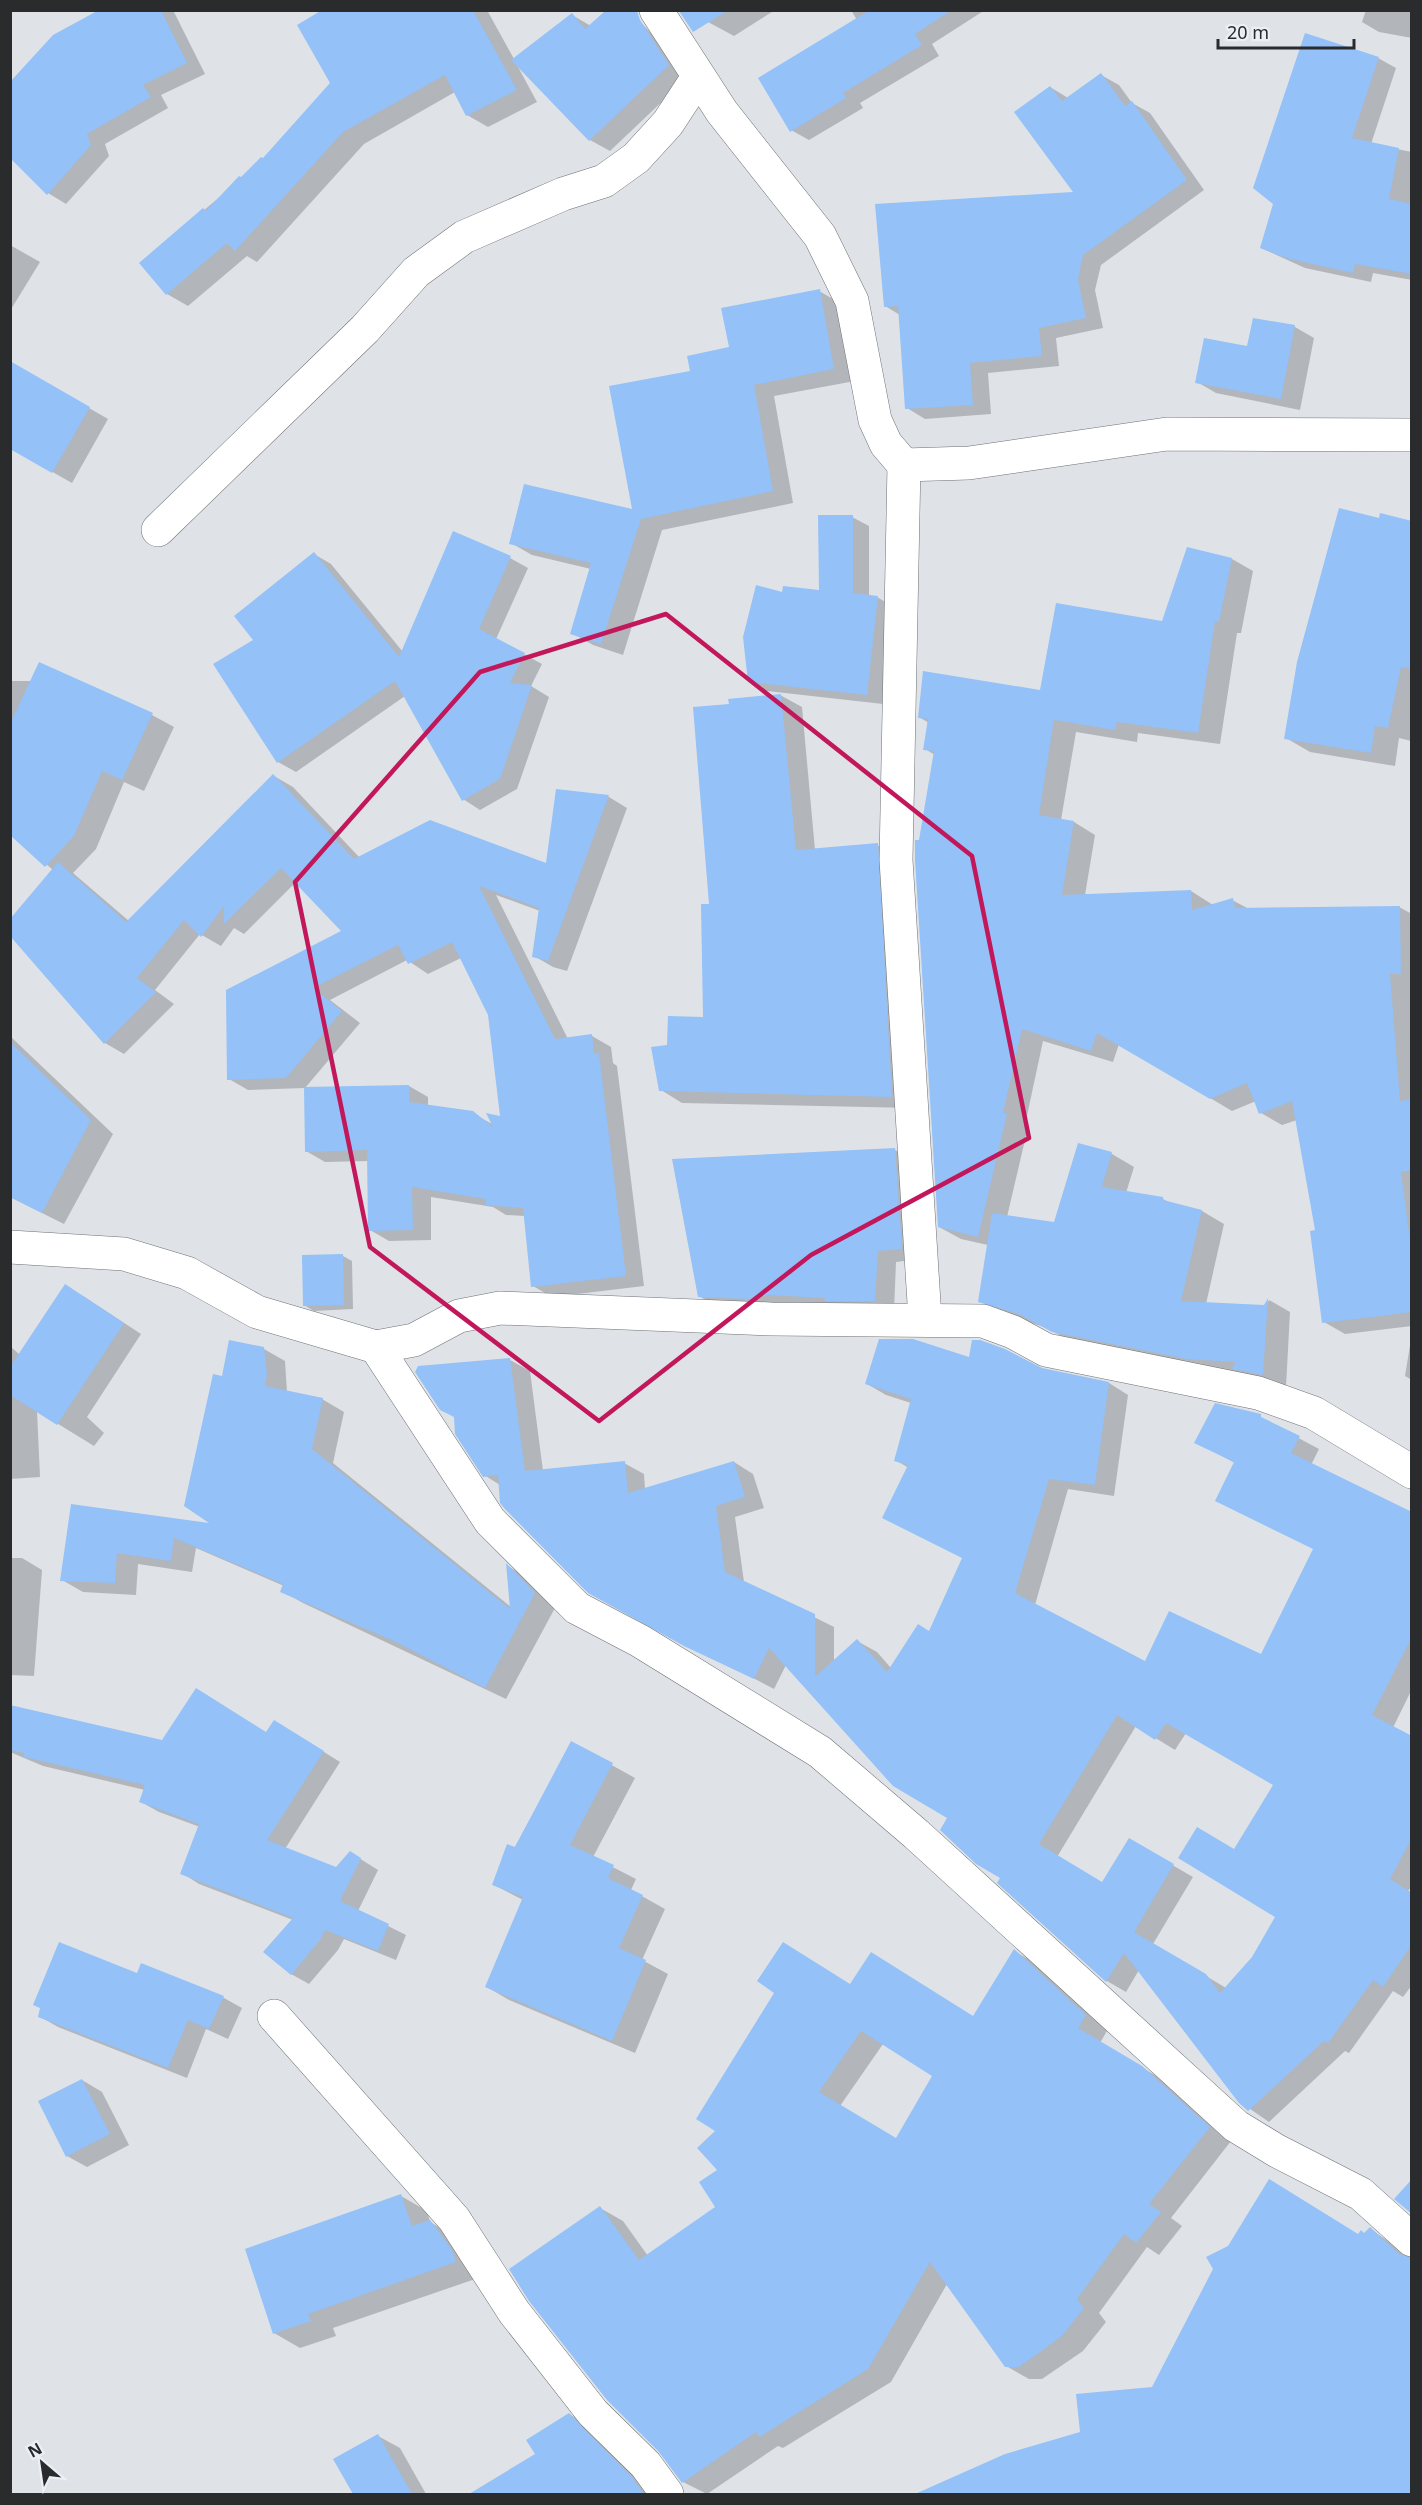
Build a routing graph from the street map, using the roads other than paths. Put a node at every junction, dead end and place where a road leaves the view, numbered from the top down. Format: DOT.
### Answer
graph roads {
  1 [pos="656,10"];
  2 [pos="698,77"];
  3 [pos="1412,435"];
  4 [pos="904,465"];
  5 [pos="158,530"];
  6 [pos="10,1247"];
  7 [pos="925,1319"];
  8 [pos="376,1347"];
  9 [pos="1412,1472"];
  10 [pos="274,2016"];
  11 [pos="1412,2240"];
  12 [pos="667,2494"];
  1 -- 2 [label="street"];
  2 -- 4 [label="street"];
  2 -- 5 [label="street"];
  3 -- 4 [label="street"];
  4 -- 7 [label="street"];
  6 -- 8 [label="street"];
  7 -- 8 [label="street"];
  7 -- 9 [label="street"];
  8 -- 11 [label="street"];
  10 -- 12 [label="street"];
}
